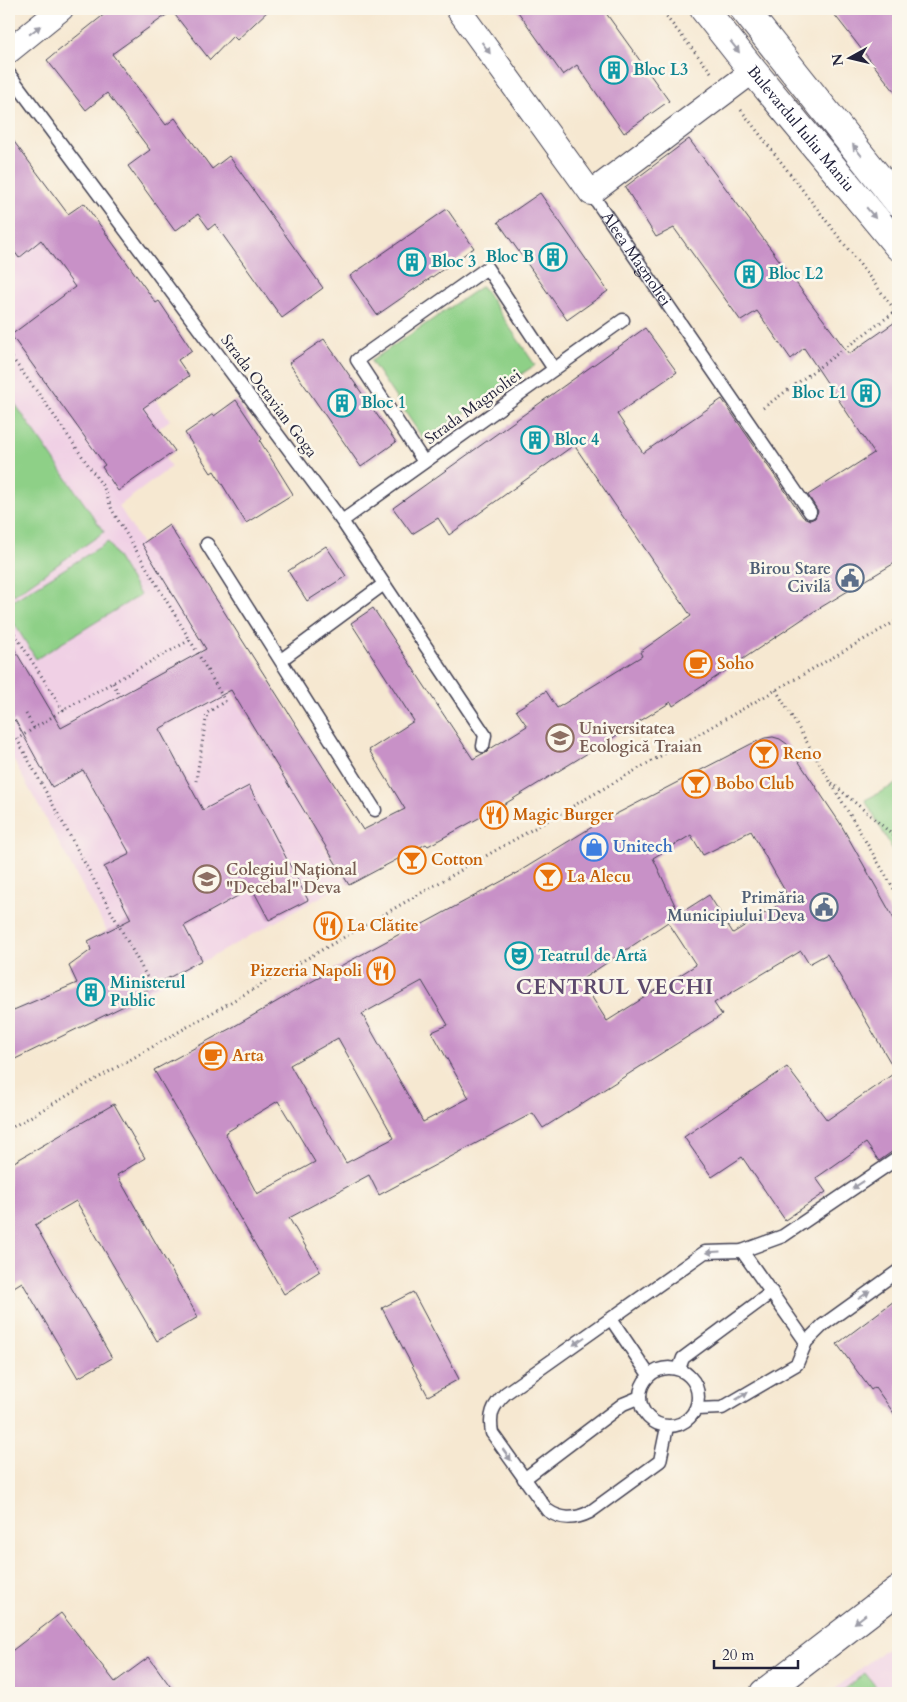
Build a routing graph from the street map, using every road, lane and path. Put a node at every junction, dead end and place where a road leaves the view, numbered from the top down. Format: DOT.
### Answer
graph roads {
  1 [pos="61,9"];
  2 [pos="458,9"];
  3 [pos="660,9"];
  4 [pos="704,9"];
  5 [pos="744,9"];
  6 [pos="9,50"];
  7 [pos="753,71"];
  8 [pos="9,74"];
  9 [pos="727,91"];
  10 [pos="591,193"];
  11 [pos="898,202"];
  12 [pos="898,246"];
  13 [pos="897,312"];
  14 [pos="623,320"];
  15 [pos="9,354"];
  16 [pos="554,369"];
  17 [pos="746,420"];
  18 [pos="424,462"];
  19 [pos="810,512"];
  20 [pos="342,521"];
  21 [pos="207,544"];
  22 [pos="384,584"];
  23 [pos="898,620"];
  24 [pos="9,625"];
  25 [pos="190,640"];
  26 [pos="281,660"];
  27 [pos="112,683"];
  28 [pos="776,690"];
  29 [pos="120,696"];
  30 [pos="63,710"];
  31 [pos="26,714"];
  32 [pos="34,728"];
  33 [pos="483,746"];
  34 [pos="829,780"];
  35 [pos="196,782"];
  36 [pos="375,810"];
  37 [pos="898,840"];
  38 [pos="898,896"];
  39 [pos="153,988"];
  40 [pos="9,1129"];
  41 [pos="898,1158"];
  42 [pos="742,1251"];
  43 [pos="898,1271"];
  44 [pos="772,1292"];
  45 [pos="611,1320"];
  46 [pos="806,1342"];
  47 [pos="679,1369"];
  48 [pos="650,1375"];
  49 [pos="640,1397"];
  50 [pos="696,1409"];
  51 [pos="667,1427"];
  52 [pos="524,1479"];
  53 [pos="898,1590"];
  54 [pos="764,1693"];
  6 -- 1 [label="street, one-way"];
  2 -- 10 [label="street, Aleea Magnoliei, one-way"];
  3 -- 9 [label="path"];
  4 -- 7 [label="street, Bulevardul Iuliu Maniu, one-way"];
  11 -- 5 [label="street, Bulevardul Iuliu Maniu, one-way"];
  7 -- 9 [label="street"];
  7 -- 12 [label="street, Bulevardul Iuliu Maniu, one-way"];
  8 -- 20 [label="lane, Strada Octavian Goga"];
  9 -- 10 [label="street"];
  9 -- 13 [label="path"];
  10 -- 17 [label="lane, Aleea Magnoliei"];
  13 -- 17 [label="path"];
  14 -- 16 [label="lane, Strada Magnoliei"];
  15 -- 25 [label="path"];
  16 -- 18 [label="lane, Strada Magnoliei"];
  16 -- 18 [label="lane"];
  17 -- 19 [label="lane, Aleea Magnoliei"];
  18 -- 20 [label="lane, Strada Magnoliei"];
  20 -- 22 [label="lane, Strada Octavian Goga"];
  21 -- 26 [label="lane"];
  22 -- 26 [label="lane"];
  22 -- 33 [label="lane, Strada Octavian Goga"];
  23 -- 28 [label="path"];
  24 -- 30 [label="path"];
  25 -- 27 [label="path"];
  25 -- 35 [label="path"];
  26 -- 36 [label="lane"];
  27 -- 29 [label="path"];
  27 -- 30 [label="path"];
  28 -- 34 [label="path"];
  28 -- 40 [label="path"];
  30 -- 32 [label="path"];
  31 -- 32 [label="path"];
  32 -- 39 [label="path"];
  34 -- 37 [label="path"];
  34 -- 38 [label="path"];
  41 -- 42 [label="lane, one-way"];
  42 -- 44 [label="lane"];
  42 -- 45 [label="lane, one-way"];
  46 -- 43 [label="lane, one-way"];
  44 -- 46 [label="lane"];
  44 -- 47 [label="lane"];
  45 -- 48 [label="lane"];
  45 -- 52 [label="lane, one-way"];
  50 -- 46 [label="lane, one-way"];
  47 -- 48 [label="lane"];
  47 -- 50 [label="lane"];
  48 -- 49 [label="lane"];
  49 -- 51 [label="lane"];
  49 -- 52 [label="lane"];
  50 -- 51 [label="lane"];
  51 -- 52 [label="lane"];
  53 -- 54 [label="street, one-way"];
}
